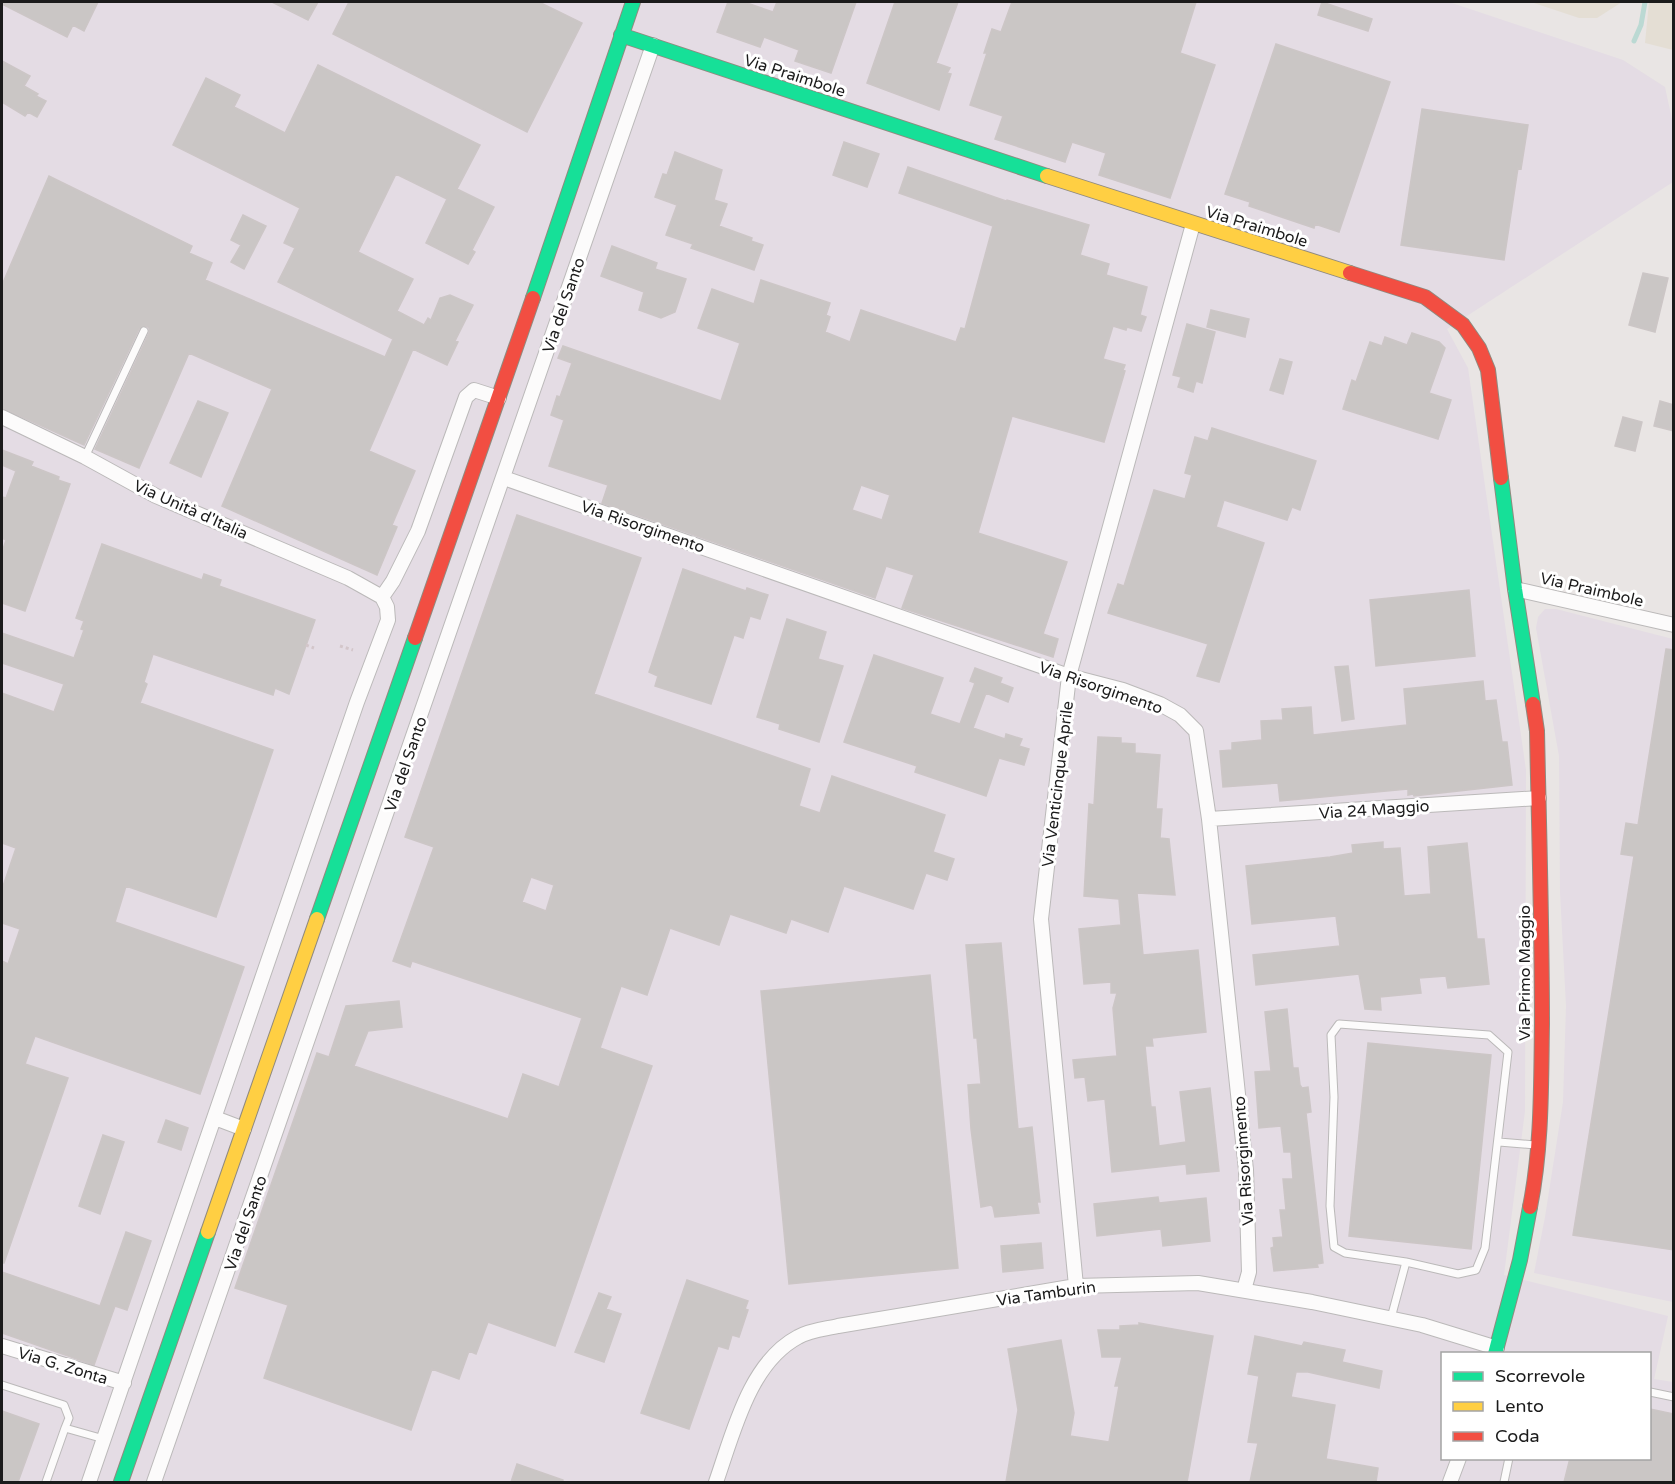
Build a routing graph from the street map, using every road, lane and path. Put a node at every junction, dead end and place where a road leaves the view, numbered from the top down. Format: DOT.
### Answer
graph roads {
  1 [pos="633,2"];
  2 [pos="621,35"];
  3 [pos="653,45"];
  4 [pos="1193,224"];
  5 [pos="144,331"];
  6 [pos="499,398"];
  7 [pos="2,417"];
  8 [pos="85,457"];
  9 [pos="504,478"];
  10 [pos="1515,589"];
  11 [pos="382,597"];
  12 [pos="1674,625"];
  13 [pos="306,645"];
  14 [pos="340,646"];
  15 [pos="314,648"];
  16 [pos="354,650"];
  17 [pos="1069,676"];
  18 [pos="1539,798"];
  19 [pos="1209,819"];
  20 [pos="215,1118"];
  21 [pos="244,1129"];
  22 [pos="1499,1142"];
  23 [pos="1538,1146"];
  24 [pos="1406,1262"];
  25 [pos="1076,1286"];
  26 [pos="1244,1290"];
  27 [pos="1391,1318"];
  28 [pos="2,1346"];
  29 [pos="1496,1351"];
  30 [pos="124,1383"];
  31 [pos="2,1385"];
  32 [pos="1651,1392"];
  33 [pos="1674,1397"];
  34 [pos="65,1428"];
  35 [pos="104,1440"];
  36 [pos="1458,1460"];
  37 [pos="1509,1460"];
  38 [pos="46,1482"];
  39 [pos="89,1482"];
  40 [pos="121,1482"];
  41 [pos="154,1482"];
  42 [pos="716,1482"];
  43 [pos="1450,1482"];
  44 [pos="1504,1482"];
  1 -- 2 [label="street"];
  2 -- 3 [label="street, Via Praimbole"];
  2 -- 6 [label="street"];
  3 -- 4 [label="street, Via Praimbole"];
  3 -- 9 [label="street, Via del Santo"];
  4 -- 10 [label="street, Via Praimbole"];
  4 -- 17 [label="street, Via Venticinque Aprile"];
  5 -- 8 [label="lane"];
  6 -- 11 [label="street"];
  6 -- 21 [label="street"];
  7 -- 8 [label="street, Via Unità d'Italia"];
  8 -- 11 [label="street, Via Unità d'Italia"];
  9 -- 17 [label="street, Via Risorgimento"];
  9 -- 41 [label="street, Via del Santo"];
  10 -- 12 [label="street, Via Praimbole"];
  10 -- 18 [label="street, Via Primo Maggio"];
  11 -- 20 [label="street"];
  13 -- 15 [label="path"];
  14 -- 16 [label="path"];
  17 -- 19 [label="street, Via Risorgimento"];
  17 -- 25 [label="street, Via Venticinque Aprile"];
  18 -- 19 [label="street, Via 24 Maggio"];
  18 -- 23 [label="street, Via Primo Maggio"];
  19 -- 26 [label="street, Via Risorgimento"];
  20 -- 21 [label="street"];
  20 -- 30 [label="street"];
  21 -- 40 [label="street"];
  22 -- 23 [label="lane"];
  22 -- 24 [label="lane"];
  22 -- 24 [label="lane"];
  23 -- 29 [label="street, Via Primo Maggio"];
  24 -- 27 [label="lane"];
  25 -- 26 [label="street, Via Tamburin"];
  25 -- 42 [label="street, Via Tamburin"];
  26 -- 27 [label="street, Via Tamburin"];
  27 -- 29 [label="street, Via Tamburin"];
  28 -- 30 [label="street, Via G. Zonta"];
  30 -- 35 [label="street"];
  31 -- 34 [label="lane"];
  32 -- 33 [label="lane"];
  34 -- 35 [label="lane"];
  34 -- 38 [label="lane"];
  35 -- 39 [label="street"];
  36 -- 43 [label="street"];
  37 -- 44 [label="lane"];
}
